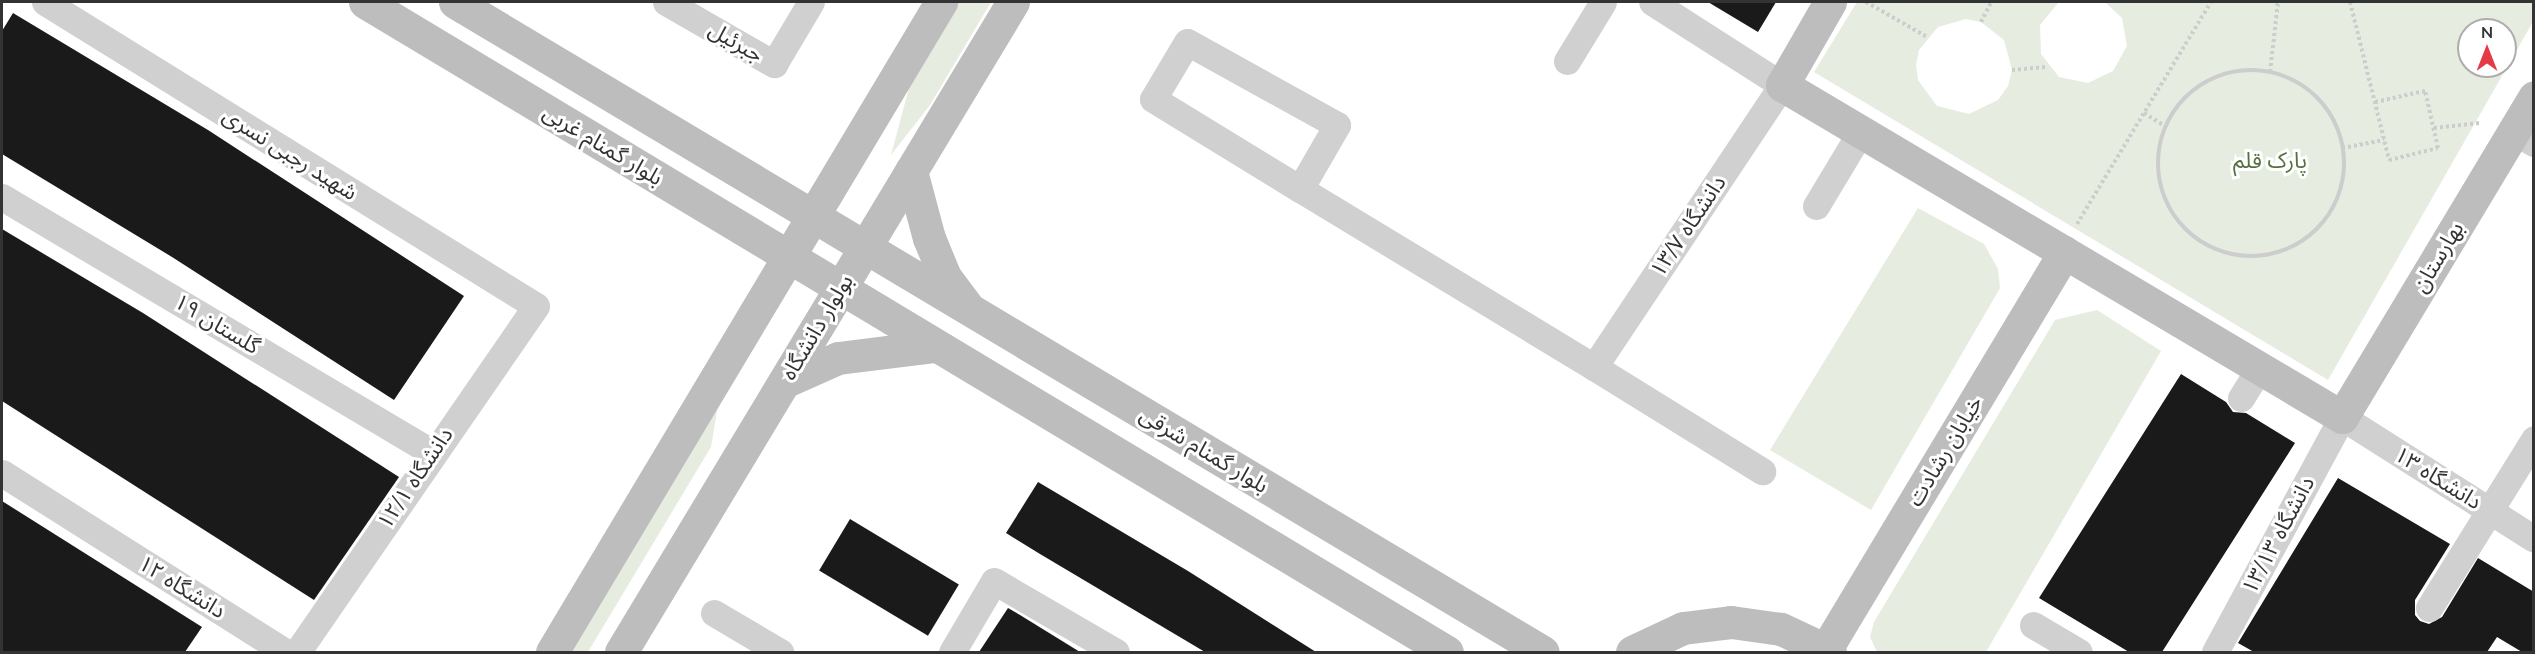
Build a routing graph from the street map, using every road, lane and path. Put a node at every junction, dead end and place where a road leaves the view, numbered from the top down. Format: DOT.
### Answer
graph roads {
  1 [pos="45,2"];
  2 [pos="365,2"];
  3 [pos="455,2"];
  4 [pos="666,2"];
  5 [pos="812,2"];
  6 [pos="940,2"];
  7 [pos="1013,2"];
  8 [pos="1603,2"];
  9 [pos="1652,2"];
  10 [pos="1830,2"];
  11 [pos="1866,2"];
  12 [pos="1991,2"];
  13 [pos="2211,2"];
  14 [pos="2278,2"];
  15 [pos="2350,2"];
  16 [pos="1981,22"];
  17 [pos="1927,37"];
  18 [pos="1567,61"];
  19 [pos="2048,67"];
  20 [pos="2012,70"];
  21 [pos="2271,72"];
  22 [pos="1782,85"];
  23 [pos="2534,97"];
  24 [pos="2375,102"];
  25 [pos="2144,113"];
  26 [pos="2165,126"];
  27 [pos="2434,128"];
  28 [pos="1861,131"];
  29 [pos="2523,137"];
  30 [pos="2384,140"];
  31 [pos="2342,148"];
  32 [pos="911,171"];
  33 [pos="1300,189"];
  34 [pos="2,196"];
  35 [pos="1816,206"];
  36 [pos="810,215"];
  37 [pos="865,248"];
  38 [pos="2065,252"];
  39 [pos="786,256"];
  40 [pos="840,289"];
  41 [pos="536,306"];
  42 [pos="970,311"];
  43 [pos="934,346"];
  44 [pos="1594,367"];
  45 [pos="2260,368"];
  46 [pos="784,382"];
  47 [pos="2241,398"];
  48 [pos="2342,417"];
  49 [pos="2534,439"];
  50 [pos="432,452"];
  51 [pos="1762,471"];
  52 [pos="2,473"];
  53 [pos="2489,510"];
  54 [pos="2534,539"];
  55 [pos="2429,608"];
  56 [pos="714,613"];
  57 [pos="2033,625"];
  58 [pos="1828,651"];
  59 [pos="285,652"];
  60 [pos="297,652"];
  61 [pos="552,652"];
  62 [pos="621,652"];
  63 [pos="780,652"];
  64 [pos="952,652"];
  65 [pos="1116,652"];
  66 [pos="1447,652"];
  67 [pos="1543,652"];
  68 [pos="1632,652"];
  69 [pos="2079,652"];
  70 [pos="2215,652"];
  1 -- 41 [label="street, شهید رجبی نسری"];
  2 -- 39 [label="main road, بلوار گمنام غربی"];
  3 -- 36 [label="main road, بلوار گمنام غربی"];
  4 -- 5 [label="street, جبرئیل"];
  6 -- 36 [label="main road"];
  7 -- 32 [label="main road, بولوار دانشگاه"];
  8 -- 18 [label="street"];
  9 -- 22 [label="street"];
  10 -- 22 [label="main road"];
  11 -- 17 [label="path"];
  12 -- 16 [label="path"];
  13 -- 25 [label="path"];
  14 -- 21 [label="path"];
  15 -- 24 [label="path"];
  19 -- 20 [label="path"];
  21 -- 26 [label="path"];
  21 -- 31 [label="path"];
  22 -- 28 [label="main road"];
  22 -- 44 [label="street, دانشگاه ۱۳/۷"];
  23 -- 29 [label="main road, بهارستان"];
  24 -- 27 [label="path"];
  24 -- 30 [label="path"];
  25 -- 26 [label="path"];
  25 -- 38 [label="path"];
  26 -- 31 [label="path"];
  27 -- 29 [label="path"];
  27 -- 30 [label="path"];
  28 -- 35 [label="street"];
  28 -- 38 [label="main road"];
  29 -- 48 [label="main road, بهارستان"];
  30 -- 31 [label="path"];
  32 -- 37 [label="main road, بولوار دانشگاه"];
  32 -- 42 [label="main road"];
  33 -- 33 [label="street"];
  33 -- 44 [label="street"];
  34 -- 50 [label="street, گلستان ۱۹"];
  36 -- 37 [label="main road, بلوار گمنام غربی"];
  36 -- 39 [label="main road"];
  37 -- 40 [label="main road, بولوار دانشگاه"];
  37 -- 42 [label="main road, بلوار گمنام شرقی"];
  38 -- 45 [label="main road"];
  38 -- 58 [label="main road, خیابان رشادت"];
  39 -- 40 [label="main road, بلوار گمنام غربی"];
  39 -- 61 [label="main road"];
  40 -- 43 [label="main road"];
  40 -- 46 [label="main road, بولوار دانشگاه"];
  41 -- 50 [label="street, دانشگاه ۱۲/۱"];
  42 -- 67 [label="main road, بلوار گمنام شرقی"];
  43 -- 46 [label="main road"];
  43 -- 66 [label="main road"];
  44 -- 51 [label="street"];
  45 -- 47 [label="street"];
  45 -- 48 [label="main road"];
  46 -- 62 [label="main road, بولوار دانشگاه"];
  48 -- 53 [label="street, دانشگاه ۱۳"];
  48 -- 70 [label="street, دانشگاه ۱۳/۱۳"];
  49 -- 53 [label="street"];
  50 -- 60 [label="street, دانشگاه ۱۲/۱"];
  52 -- 59 [label="street, دانشگاه ۱۲"];
  53 -- 54 [label="street, دانشگاه ۱۳"];
  53 -- 55 [label="street"];
  56 -- 63 [label="street"];
  57 -- 69 [label="street"];
  58 -- 68 [label="main road"];
  64 -- 65 [label="street"];
}
